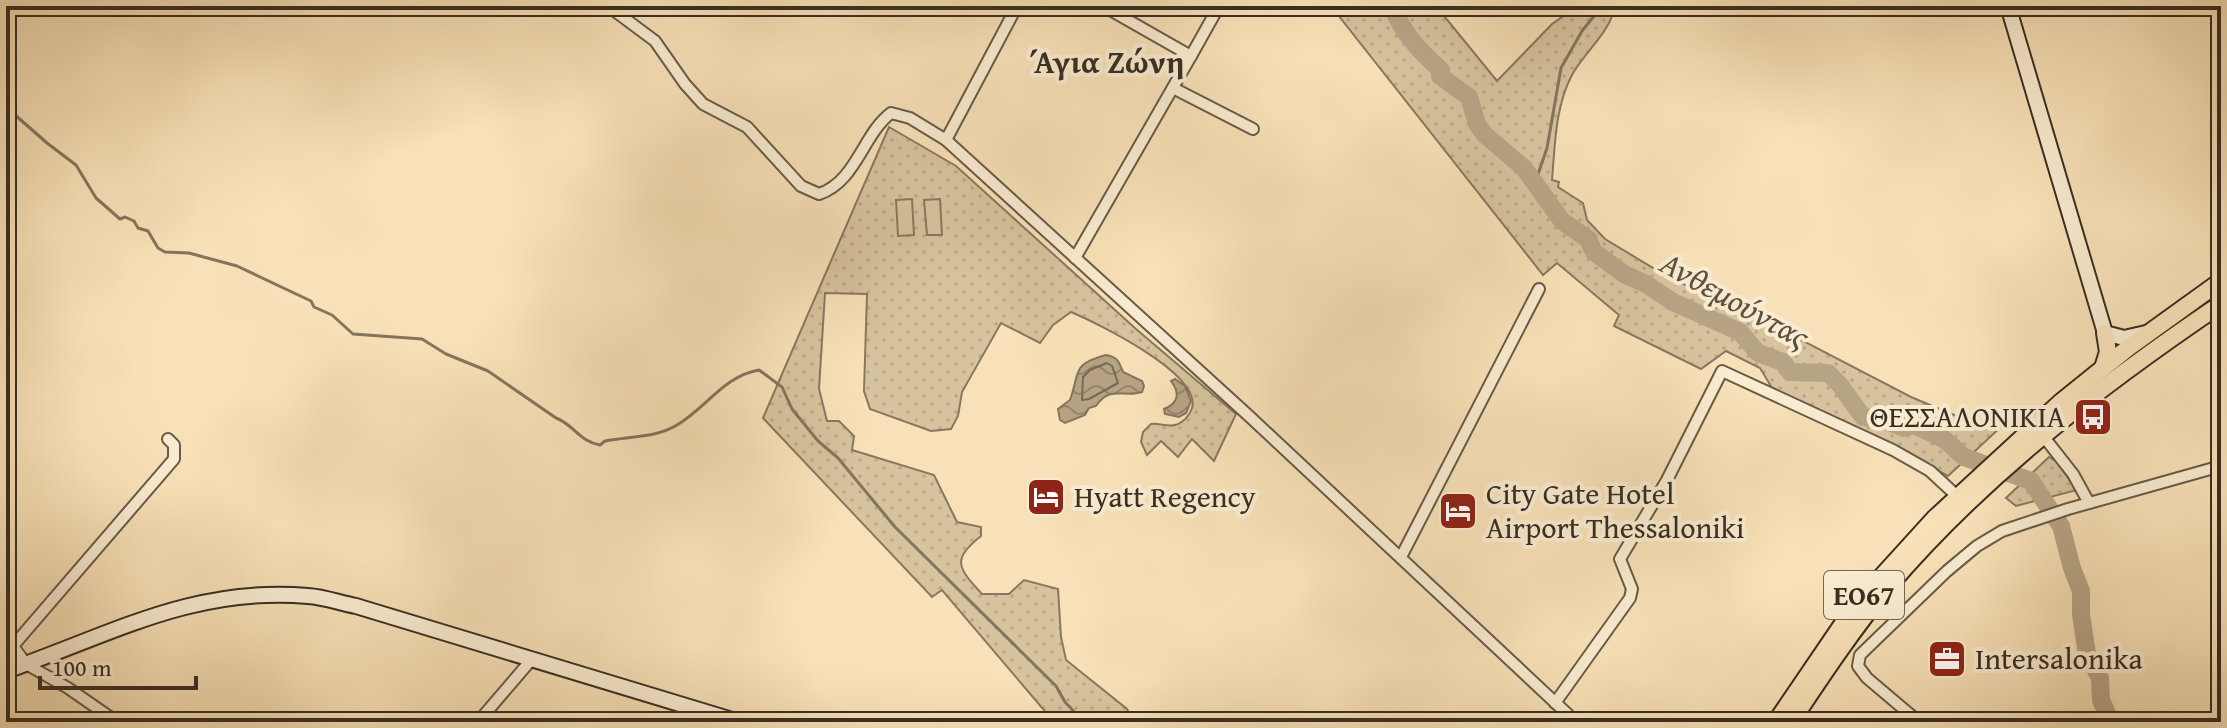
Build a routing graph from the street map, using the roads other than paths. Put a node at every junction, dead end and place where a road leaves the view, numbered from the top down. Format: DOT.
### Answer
graph roads {
  1 [pos="608,6"];
  2 [pos="1017,6"];
  3 [pos="1103,6"];
  4 [pos="1219,6"];
  5 [pos="2008,6"];
  6 [pos="1191,56"];
  7 [pos="1173,88"];
  8 [pos="1253,129"];
  9 [pos="946,140"];
  10 [pos="1075,258"];
  11 [pos="2221,281"];
  12 [pos="1539,289"];
  13 [pos="2221,304"];
  14 [pos="2150,331"];
  15 [pos="2105,333"];
  16 [pos="2103,368"];
  17 [pos="2044,437"];
  18 [pos="168,439"];
  19 [pos="2022,446"];
  20 [pos="2221,466"];
  21 [pos="1977,486"];
  22 [pos="1957,496"];
  23 [pos="2089,503"];
  24 [pos="1401,557"];
  25 [pos="532,659"];
  26 [pos="26,664"];
  27 [pos="6,671"];
  28 [pos="1555,703"];
  29 [pos="117,722"];
  30 [pos="478,722"];
  31 [pos="739,722"];
  32 [pos="1576,722"];
  33 [pos="1776,722"];
  34 [pos="1791,722"];
  35 [pos="1919,722"];
  1 -- 9 [label="street"];
  2 -- 9 [label="street"];
  3 -- 6 [label="street"];
  4 -- 6 [label="street"];
  5 -- 15 [label="street"];
  6 -- 7 [label="street"];
  7 -- 8 [label="street"];
  7 -- 10 [label="street"];
  9 -- 10 [label="street"];
  10 -- 24 [label="street"];
  11 -- 14 [label="main road, ΕΟ67"];
  12 -- 24 [label="street"];
  13 -- 17 [label="main road, ΕΟ67"];
  14 -- 15 [label="street"];
  14 -- 16 [label="main road, ΕΟ67"];
  15 -- 16 [label="main road"];
  16 -- 19 [label="main road, ΕΟ67"];
  17 -- 19 [label="main road, ΕΟ67"];
  17 -- 23 [label="street"];
  18 -- 26 [label="street"];
  19 -- 21 [label="main road, ΕΟ67"];
  20 -- 23 [label="street"];
  21 -- 22 [label="main road, ΕΟ67"];
  21 -- 34 [label="main road, ΕΟ67"];
  22 -- 28 [label="street"];
  22 -- 33 [label="main road, ΕΟ67"];
  23 -- 35 [label="street"];
  24 -- 28 [label="street"];
  25 -- 26 [label="street"];
  25 -- 30 [label="street"];
  25 -- 31 [label="street"];
  26 -- 27 [label="street"];
  26 -- 29 [label="street"];
  28 -- 32 [label="street"];
}
